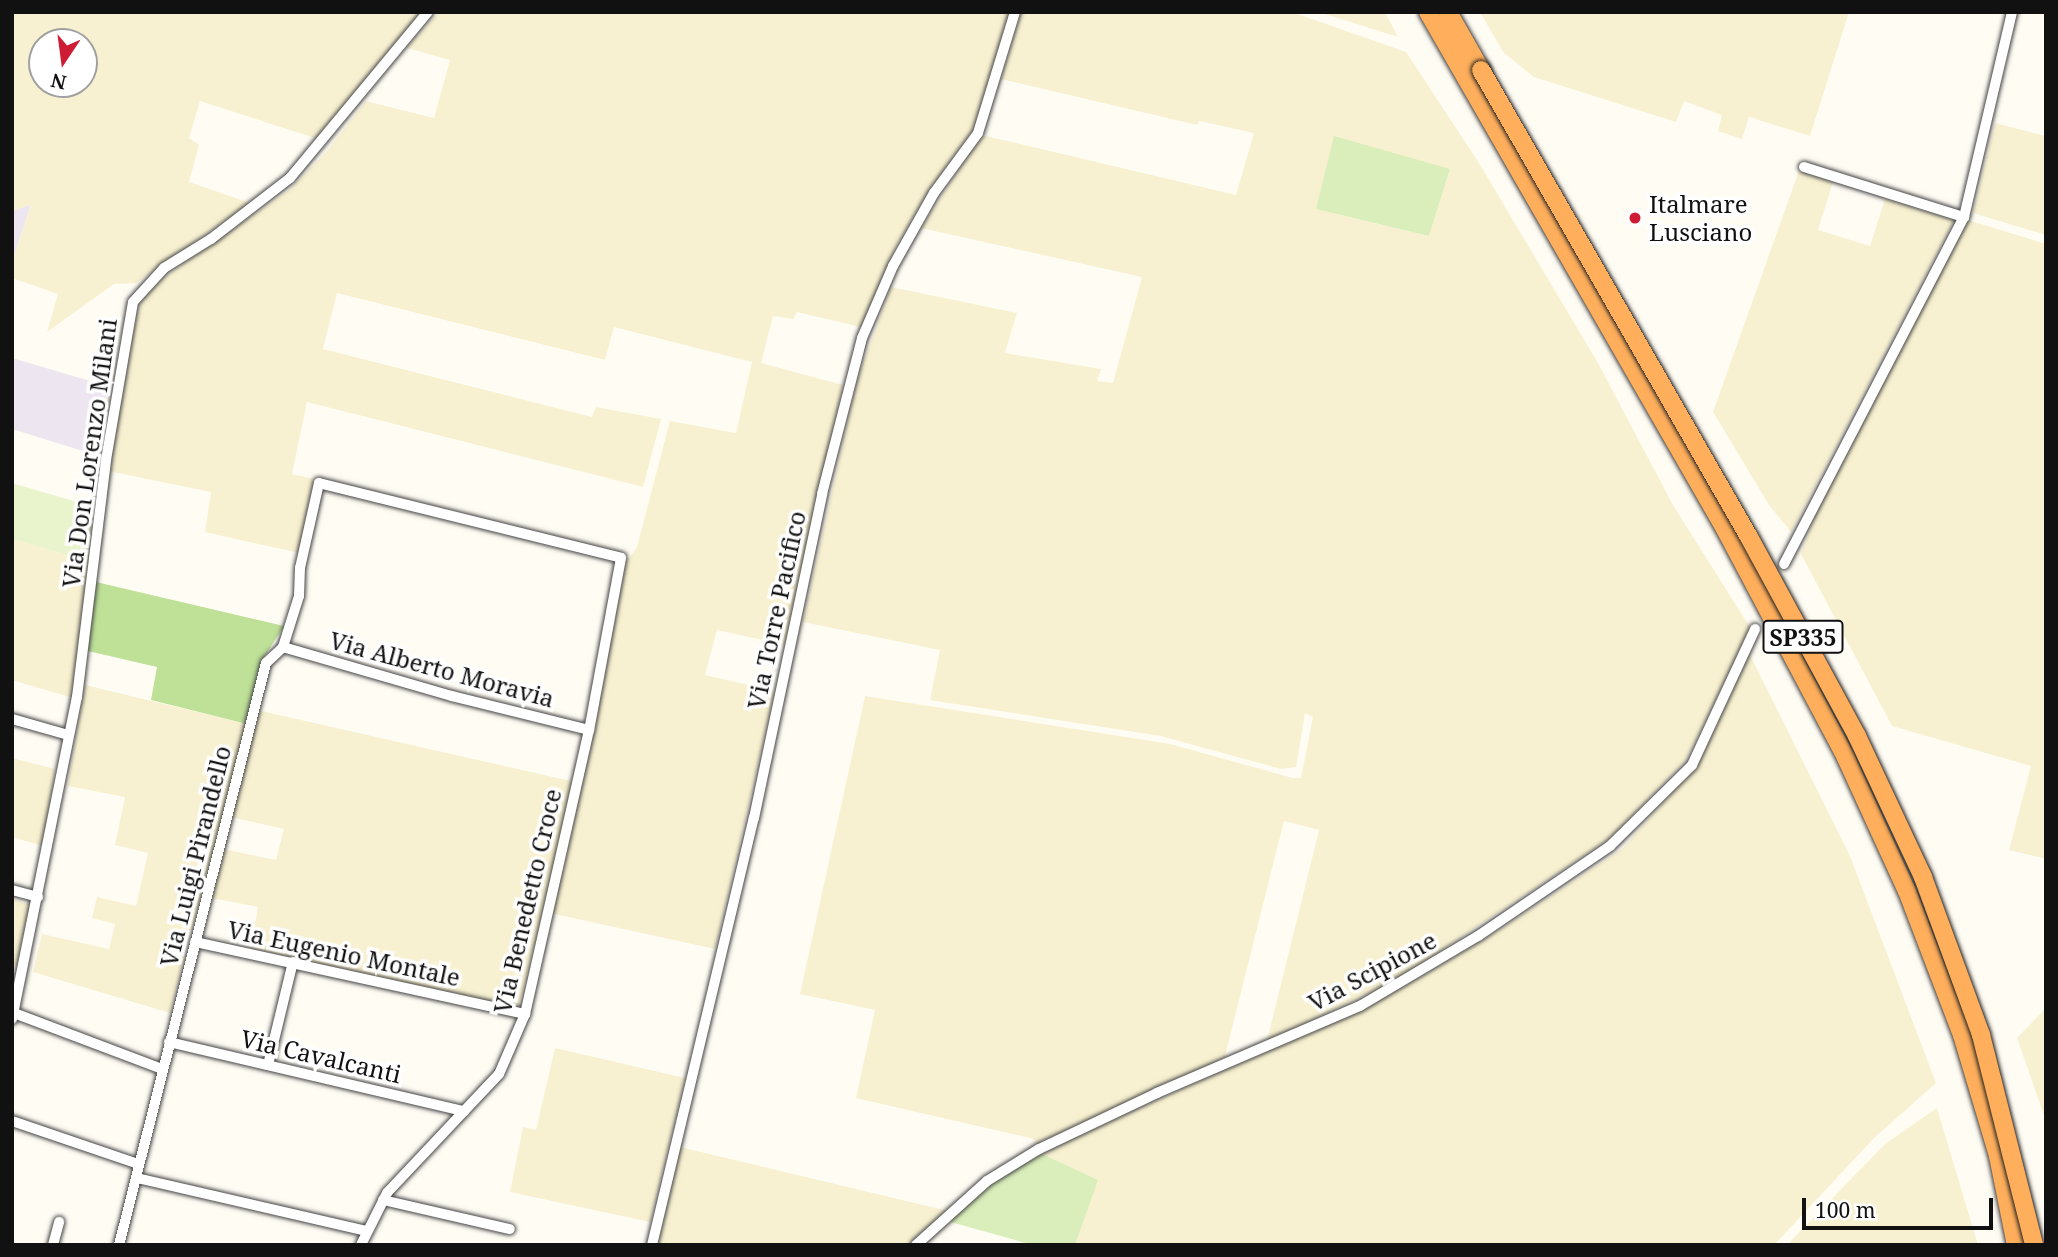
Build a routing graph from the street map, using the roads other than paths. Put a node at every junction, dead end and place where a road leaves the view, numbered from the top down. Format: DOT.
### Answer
graph roads {
  1 [pos="428,12"];
  2 [pos="1015,12"];
  3 [pos="1428,12"];
  4 [pos="1448,12"];
  5 [pos="2012,12"];
  6 [pos="1459,56"];
  7 [pos="1804,167"];
  8 [pos="1964,217"];
  9 [pos="319,483"];
  10 [pos="1784,564"];
  11 [pos="1755,629"];
  12 [pos="283,647"];
  13 [pos="12,719"];
  14 [pos="589,730"];
  15 [pos="68,735"];
  16 [pos="12,890"];
  17 [pos="38,897"];
  18 [pos="195,942"];
  19 [pos="293,962"];
  20 [pos="524,1014"];
  21 [pos="13,1016"];
  22 [pos="169,1042"];
  23 [pos="268,1065"];
  24 [pos="162,1069"];
  25 [pos="464,1111"];
  26 [pos="12,1121"];
  27 [pos="138,1164"];
  28 [pos="137,1178"];
  29 [pos="383,1200"];
  30 [pos="60,1222"];
  31 [pos="510,1229"];
  32 [pos="366,1231"];
  33 [pos="53,1245"];
  34 [pos="119,1245"];
  35 [pos="361,1245"];
  36 [pos="652,1245"];
  37 [pos="916,1245"];
  38 [pos="2017,1245"];
  39 [pos="2034,1245"];
  1 -- 15 [label="street, Via Don Lorenzo Milani"];
  2 -- 36 [label="street, Via Torre Pacifico"];
  3 -- 6 [label="highway, SP335"];
  4 -- 6 [label="highway, SP335"];
  5 -- 8 [label="street"];
  6 -- 38 [label="highway, SP335"];
  6 -- 39 [label="highway, SP335, bridge"];
  7 -- 8 [label="street"];
  8 -- 10 [label="street"];
  9 -- 12 [label="street, Via Luigi Pirandello"];
  9 -- 14 [label="street, Via Benedetto Croce"];
  11 -- 37 [label="street, Via Scipione"];
  12 -- 14 [label="street, Via Alberto Moravia"];
  12 -- 18 [label="street, Via Luigi Pirandello"];
  13 -- 15 [label="street"];
  14 -- 20 [label="street, Via Benedetto Croce"];
  15 -- 17 [label="street, Via Don Lorenzo Milani"];
  16 -- 17 [label="street"];
  17 -- 21 [label="street, Via Don Lorenzo Milani"];
  18 -- 19 [label="street, Via Eugenio Montale"];
  18 -- 22 [label="street, Via Luigi Pirandello"];
  19 -- 20 [label="street, Via Eugenio Montale"];
  19 -- 23 [label="street"];
  20 -- 25 [label="street, Via Benedetto Croce"];
  21 -- 24 [label="street"];
  22 -- 23 [label="street, Via Cavalcanti"];
  22 -- 24 [label="street, Via Luigi Pirandello"];
  23 -- 25 [label="street, Via Cavalcanti"];
  24 -- 27 [label="street, Via Luigi Pirandello"];
  25 -- 29 [label="street, Via Benedetto Croce"];
  26 -- 27 [label="street"];
  27 -- 28 [label="street, Via Luigi Pirandello"];
  28 -- 32 [label="street"];
  28 -- 34 [label="street, Via Luigi Pirandello"];
  29 -- 31 [label="street"];
  29 -- 32 [label="street, Via Benedetto Croce"];
  30 -- 33 [label="street"];
  32 -- 35 [label="street, Via Benedetto Croce"];
}
